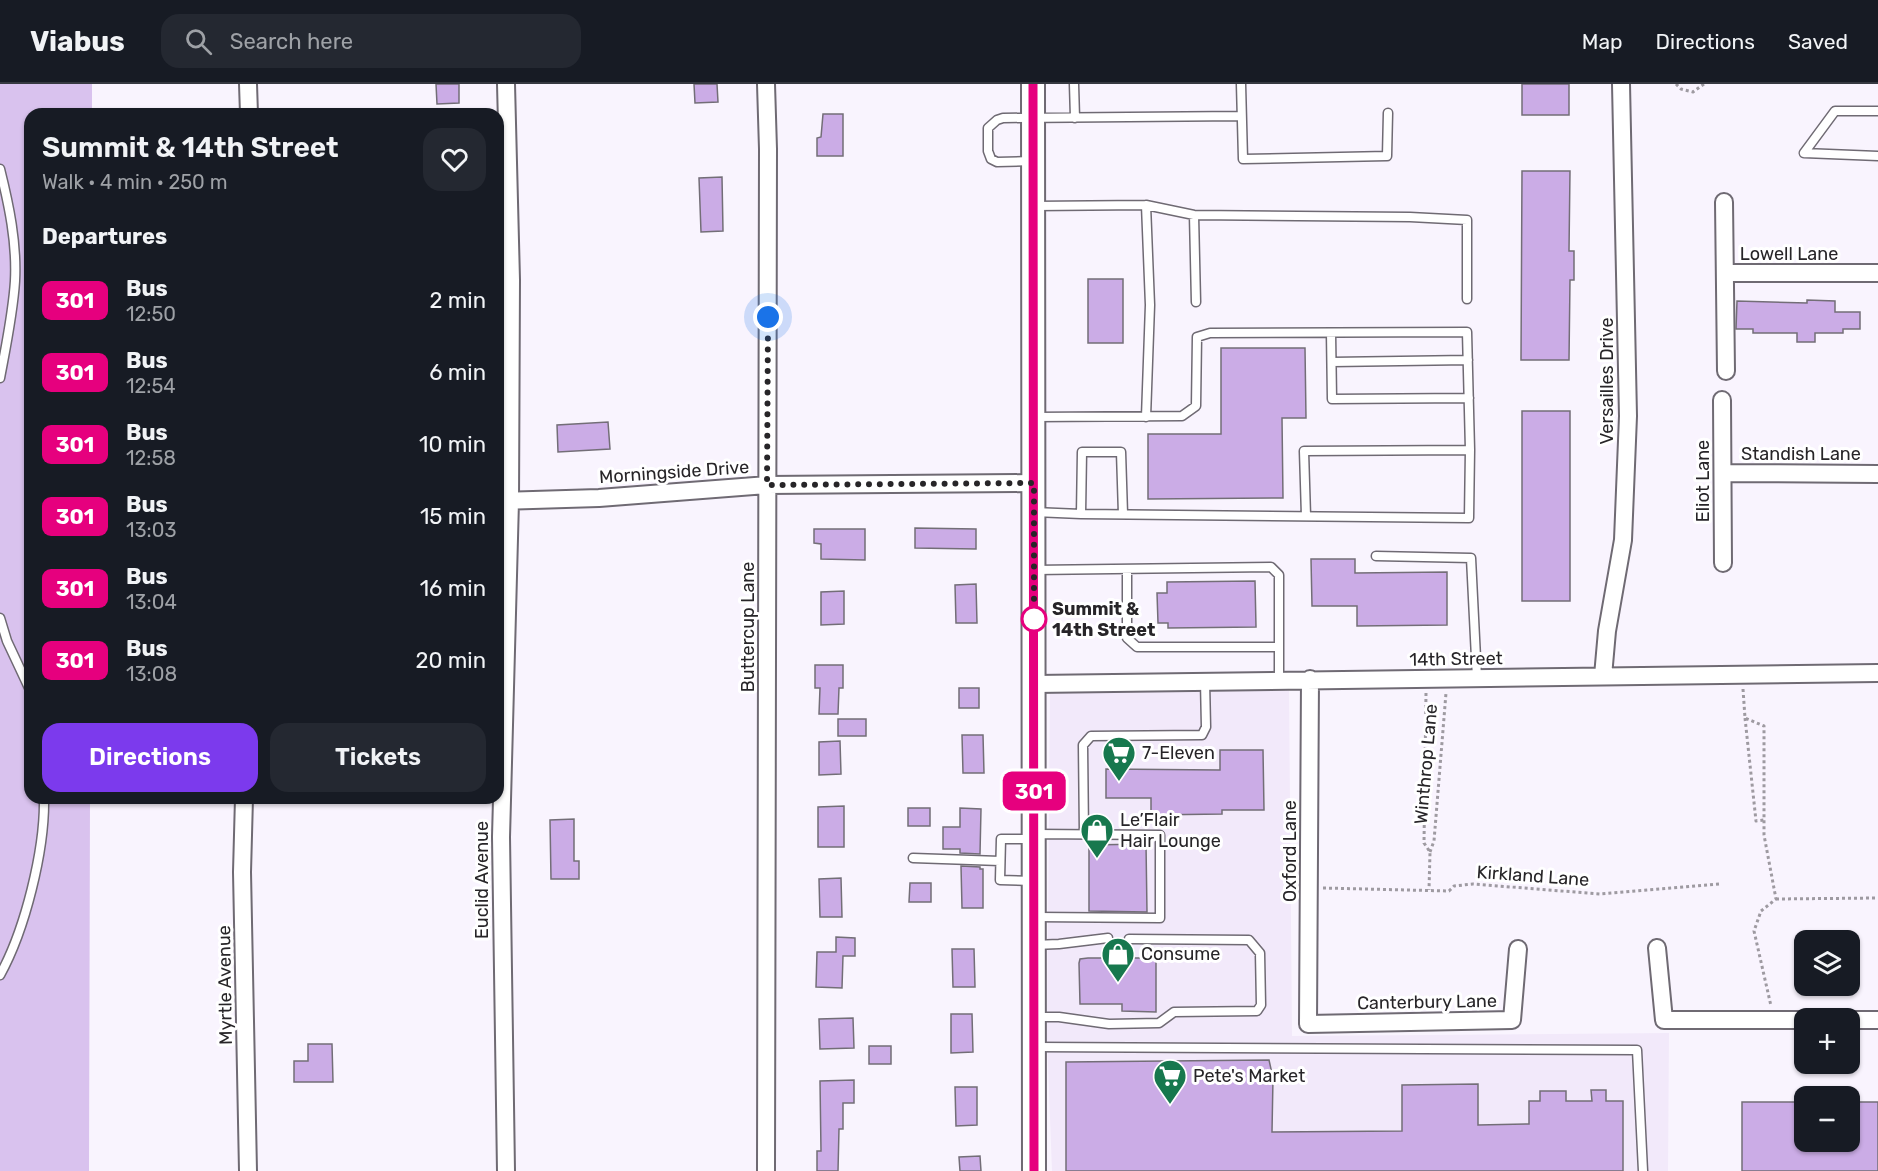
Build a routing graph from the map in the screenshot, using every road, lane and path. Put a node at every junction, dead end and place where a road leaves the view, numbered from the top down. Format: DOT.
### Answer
graph roads {
  1 [pos="248,84"];
  2 [pos="506,84"];
  3 [pos="766,84"];
  4 [pos="1033,84"];
  5 [pos="1074,84"];
  6 [pos="1241,84"];
  7 [pos="1621,84"];
  8 [pos="1676,84"];
  9 [pos="1704,84"];
  10 [pos="249,108"];
  11 [pos="1878,111"];
  12 [pos="1388,113"];
  13 [pos="1242,116"];
  14 [pos="1033,118"];
  15 [pos="1075,118"];
  16 [pos="1878,156"];
  17 [pos="1033,161"];
  18 [pos="0,169"];
  19 [pos="1724,202"];
  20 [pos="1146,205"];
  21 [pos="1033,206"];
  22 [pos="1194,215"];
  23 [pos="1726,273"];
  24 [pos="1878,273"];
  25 [pos="1467,299"];
  26 [pos="1196,302"];
  27 [pos="1331,333"];
  28 [pos="1468,360"];
  29 [pos="1332,362"];
  30 [pos="1726,371"];
  31 [pos="0,378"];
  32 [pos="1469,399"];
  33 [pos="1722,400"];
  34 [pos="1034,417"];
  35 [pos="1146,417"];
  36 [pos="1470,450"];
  37 [pos="1723,473"];
  38 [pos="1878,474"];
  39 [pos="1034,483"];
  40 [pos="767,485"];
  41 [pos="504,501"];
  42 [pos="1034,512"];
  43 [pos="1081,514"];
  44 [pos="1123,514"];
  45 [pos="1306,516"];
  46 [pos="1376,556"];
  47 [pos="1722,563"];
  48 [pos="1127,569"];
  49 [pos="1034,570"];
  50 [pos="0,618"];
  51 [pos="3,639"];
  52 [pos="1279,647"];
  53 [pos="1878,673"];
  54 [pos="1742,674"];
  55 [pos="1603,676"];
  56 [pos="1447,678"];
  57 [pos="1477,678"];
  58 [pos="24,679"];
  59 [pos="1310,679"];
  60 [pos="1426,679"];
  61 [pos="1279,680"];
  62 [pos="1205,681"];
  63 [pos="1035,684"];
  64 [pos="1745,718"];
  65 [pos="44,804"];
  66 [pos="244,804"];
  67 [pos="501,804"];
  68 [pos="1764,820"];
  69 [pos="1084,834"];
  70 [pos="1034,836"];
  71 [pos="1430,852"];
  72 [pos="913,858"];
  73 [pos="1000,861"];
  74 [pos="1034,881"];
  75 [pos="1720,884"];
  76 [pos="1309,888"];
  77 [pos="1429,890"];
  78 [pos="1878,898"];
  79 [pos="1776,899"];
  80 [pos="1034,917"];
  81 [pos="1108,938"];
  82 [pos="1129,939"];
  83 [pos="1034,945"];
  84 [pos="1658,948"];
  85 [pos="1518,949"];
  86 [pos="0,975"];
  87 [pos="1034,1017"];
  88 [pos="1774,1020"];
  89 [pos="1794,1020"];
  90 [pos="1860,1020"];
  91 [pos="1878,1020"];
  92 [pos="1308,1023"];
  93 [pos="1034,1047"];
  94 [pos="248,1171"];
  95 [pos="506,1171"];
  96 [pos="766,1171"];
  97 [pos="1034,1171"];
  98 [pos="1643,1171"];
  1 -- 10 [label="street"];
  2 -- 41 [label="street, Euclid Avenue"];
  3 -- 40 [label="street, Buttercup Lane"];
  4 -- 14 [label="main road"];
  5 -- 15 [label="lane"];
  6 -- 13 [label="lane"];
  7 -- 55 [label="street, Versailles Drive"];
  8 -- 9 [label="path"];
  11 -- 16 [label="lane"];
  12 -- 13 [label="lane"];
  13 -- 15 [label="lane"];
  14 -- 15 [label="lane"];
  14 -- 17 [label="main road"];
  14 -- 17 [label="lane"];
  17 -- 21 [label="main road"];
  18 -- 31 [label="lane"];
  19 -- 23 [label="street"];
  20 -- 21 [label="lane"];
  20 -- 22 [label="lane"];
  20 -- 35 [label="lane"];
  21 -- 34 [label="main road"];
  22 -- 25 [label="lane"];
  22 -- 26 [label="lane"];
  23 -- 24 [label="street, Lowell Lane"];
  23 -- 30 [label="street, Lowell Lane"];
  27 -- 28 [label="lane"];
  27 -- 29 [label="lane"];
  27 -- 35 [label="lane"];
  28 -- 29 [label="lane"];
  28 -- 32 [label="lane"];
  29 -- 32 [label="lane"];
  32 -- 36 [label="lane"];
  33 -- 37 [label="street, Eliot Lane"];
  34 -- 35 [label="lane"];
  34 -- 39 [label="main road"];
  36 -- 45 [label="lane"];
  36 -- 45 [label="lane"];
  37 -- 38 [label="street, Standish Lane"];
  37 -- 47 [label="street, Eliot Lane"];
  39 -- 40 [label="street, Morningside Drive"];
  39 -- 42 [label="main road"];
  40 -- 41 [label="street, Morningside Drive"];
  40 -- 96 [label="street, Buttercup Lane"];
  42 -- 43 [label="lane"];
  42 -- 49 [label="main road"];
  43 -- 44 [label="lane"];
  43 -- 44 [label="lane"];
  44 -- 45 [label="lane"];
  46 -- 57 [label="lane"];
  48 -- 49 [label="lane"];
  48 -- 52 [label="lane"];
  48 -- 52 [label="lane"];
  49 -- 63 [label="main road"];
  50 -- 51 [label="lane"];
  51 -- 58 [label="lane"];
  52 -- 61 [label="lane"];
  53 -- 54 [label="street, 14th Street"];
  54 -- 55 [label="street, 14th Street"];
  54 -- 64 [label="path"];
  55 -- 57 [label="street, 14th Street"];
  56 -- 57 [label="street, 14th Street"];
  56 -- 60 [label="street, 14th Street"];
  56 -- 71 [label="path, Winthrop Lane"];
  59 -- 60 [label="street, 14th Street"];
  59 -- 61 [label="street, 14th Street"];
  59 -- 76 [label="street, Oxford Lane"];
  60 -- 71 [label="path, Winthrop Lane"];
  61 -- 62 [label="street, 14th Street"];
  62 -- 63 [label="street, 14th Street"];
  62 -- 69 [label="lane"];
  63 -- 70 [label="main road"];
  64 -- 68 [label="path"];
  64 -- 68 [label="path"];
  65 -- 86 [label="lane"];
  66 -- 94 [label="street, Myrtle Avenue"];
  67 -- 95 [label="street, Euclid Avenue"];
  68 -- 79 [label="path"];
  69 -- 70 [label="lane"];
  69 -- 80 [label="lane"];
  70 -- 73 [label="lane"];
  70 -- 74 [label="main road"];
  71 -- 77 [label="path, Winthrop Lane"];
  72 -- 73 [label="lane"];
  73 -- 74 [label="lane"];
  74 -- 80 [label="main road"];
  75 -- 77 [label="path, Kirkland Lane"];
  76 -- 77 [label="path, Kirkland Lane"];
  76 -- 92 [label="street, Oxford Lane"];
  78 -- 79 [label="path"];
  79 -- 88 [label="path"];
  80 -- 83 [label="main road"];
  81 -- 83 [label="lane"];
  82 -- 87 [label="lane"];
  83 -- 87 [label="main road"];
  84 -- 88 [label="street"];
  85 -- 92 [label="street, Canterbury Lane"];
  87 -- 93 [label="main road"];
  88 -- 89 [label="street"];
  90 -- 91 [label="street"];
  93 -- 97 [label="main road"];
  93 -- 98 [label="lane"];
}
